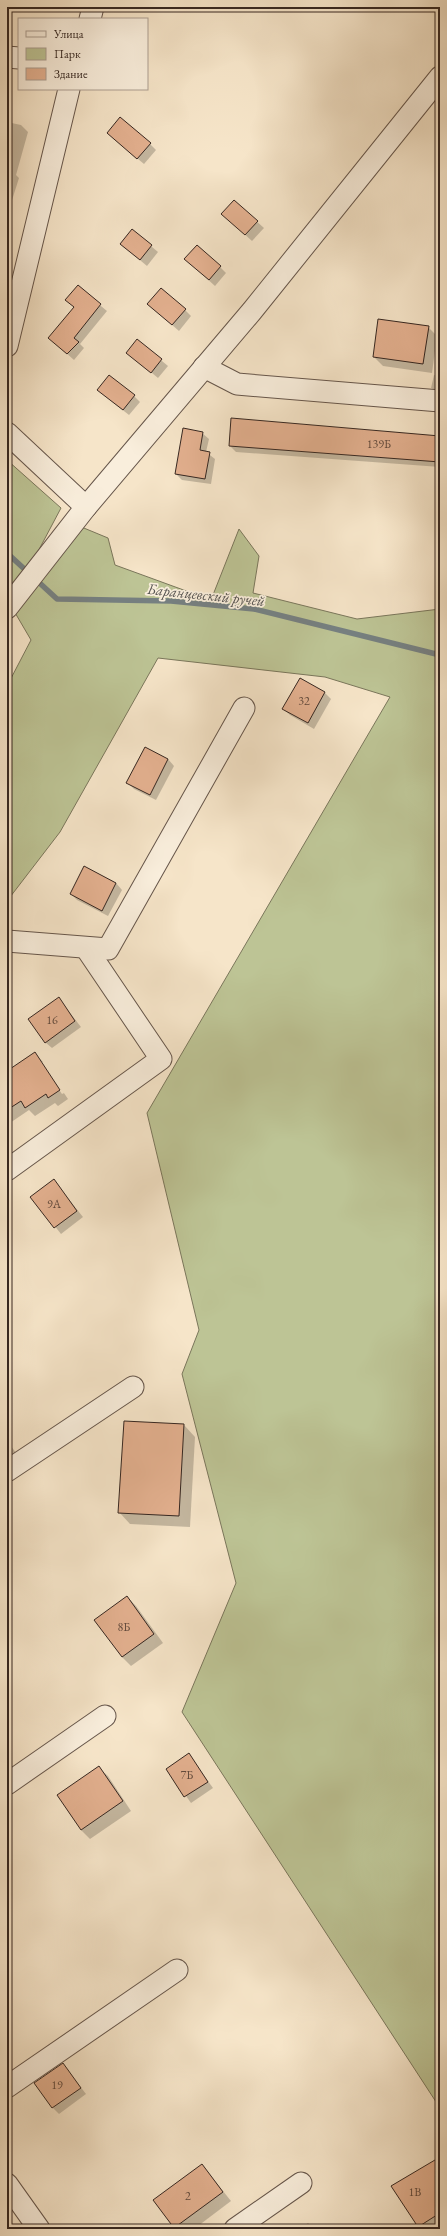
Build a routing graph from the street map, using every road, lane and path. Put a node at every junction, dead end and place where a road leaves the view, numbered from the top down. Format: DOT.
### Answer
graph roads {
  1 [pos="93,7"];
  2 [pos="90,18"];
  3 [pos="7,57"];
  4 [pos="18,58"];
  5 [pos="440,77"];
  6 [pos="69,90"];
  7 [pos="7,346"];
  8 [pos="204,367"];
  9 [pos="440,402"];
  10 [pos="7,433"];
  11 [pos="86,507"];
  12 [pos="7,608"];
  13 [pos="244,708"];
  14 [pos="7,941"];
  15 [pos="86,948"];
  16 [pos="7,1170"];
  17 [pos="132,1387"];
  18 [pos="7,1471"];
  19 [pos="105,1716"];
  20 [pos="7,1784"];
  21 [pos="177,1970"];
  22 [pos="7,2087"];
  23 [pos="302,2183"];
  24 [pos="7,2184"];
  25 [pos="39,2229"];
  26 [pos="235,2229"];
  1 -- 2 [label="lane"];
  3 -- 4 [label="lane"];
  5 -- 8 [label="lane"];
  6 -- 7 [label="lane"];
  8 -- 9 [label="lane"];
  8 -- 11 [label="lane"];
  10 -- 11 [label="lane"];
  11 -- 12 [label="lane"];
  13 -- 15 [label="lane"];
  14 -- 15 [label="lane"];
  15 -- 16 [label="lane"];
  17 -- 18 [label="lane"];
  19 -- 20 [label="lane"];
  21 -- 22 [label="lane"];
  23 -- 26 [label="lane"];
  24 -- 25 [label="lane"];
}
